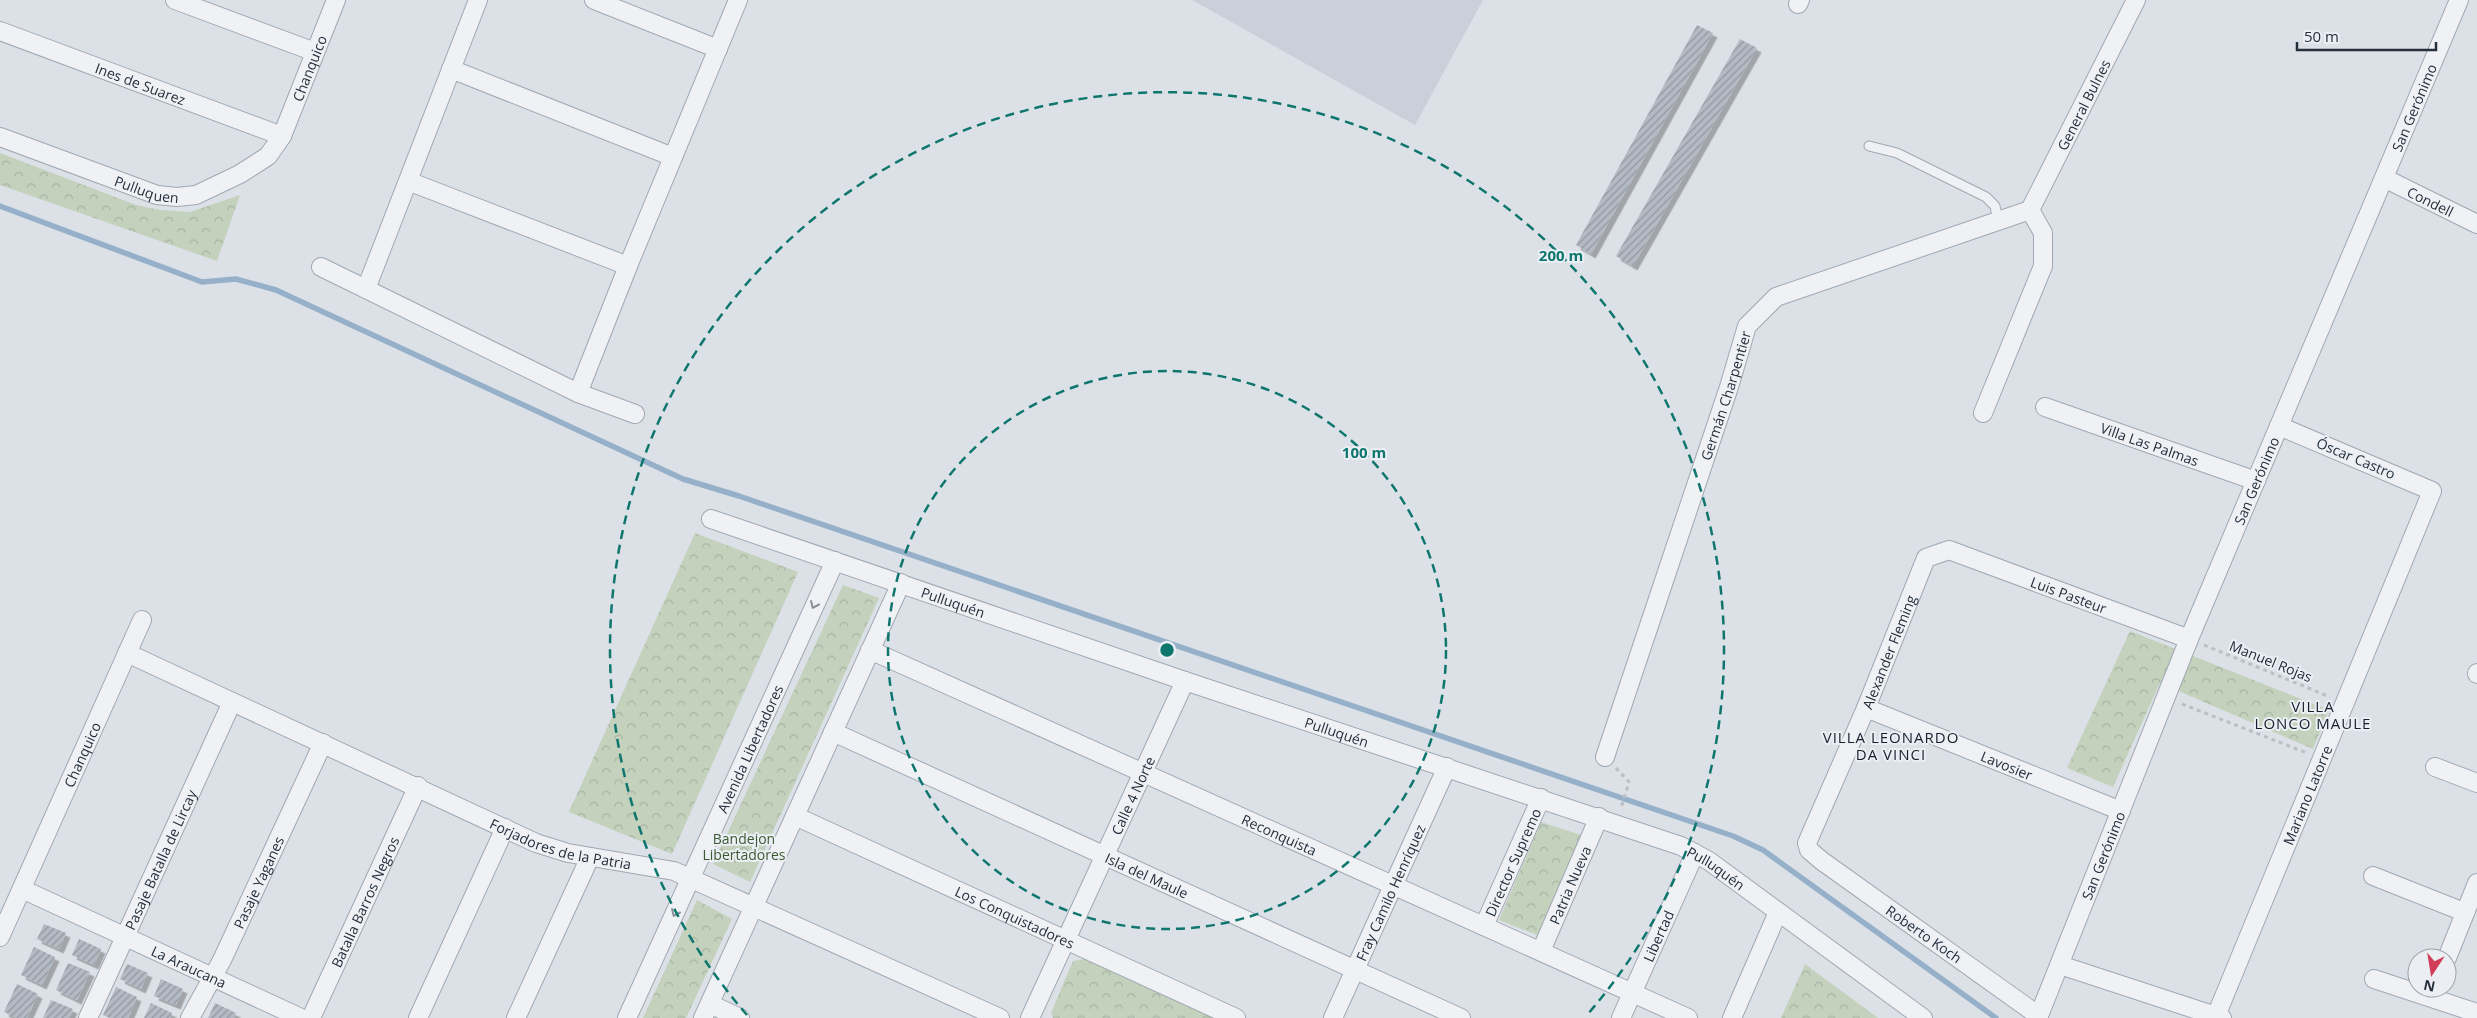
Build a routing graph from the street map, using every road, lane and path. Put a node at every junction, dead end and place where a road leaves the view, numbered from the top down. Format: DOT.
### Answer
graph roads {
  1 [pos="175,0"];
  2 [pos="336,0"];
  3 [pos="478,0"];
  4 [pos="594,0"];
  5 [pos="738,0"];
  6 [pos="2136,0"];
  7 [pos="2459,0"];
  8 [pos="0,31"];
  9 [pos="718,49"];
  10 [pos="315,52"];
  11 [pos="451,69"];
  12 [pos="282,136"];
  13 [pos="0,137"];
  14 [pos="1868,146"];
  15 [pos="673,157"];
  16 [pos="2384,178"];
  17 [pos="408,180"];
  18 [pos="2030,210"];
  19 [pos="1998,221"];
  20 [pos="2477,224"];
  21 [pos="628,266"];
  22 [pos="321,267"];
  23 [pos="366,289"];
  24 [pos="578,393"];
  25 [pos="2045,407"];
  26 [pos="1983,413"];
  27 [pos="635,414"];
  28 [pos="2279,426"];
  29 [pos="2256,481"];
  30 [pos="2432,491"];
  31 [pos="712,519"];
  32 [pos="1948,550"];
  33 [pos="834,561"];
  34 [pos="901,584"];
  35 [pos="142,620"];
  36 [pos="2189,639"];
  37 [pos="870,650"];
  38 [pos="127,653"];
  39 [pos="1185,680"];
  40 [pos="2166,697"];
  41 [pos="232,702"];
  42 [pos="2344,703"];
  43 [pos="1866,708"];
  44 [pos="833,732"];
  45 [pos="323,744"];
  46 [pos="1605,757"];
  47 [pos="2321,759"];
  48 [pos="1447,767"];
  49 [pos="2435,767"];
  50 [pos="1142,772"];
  51 [pos="1629,782"];
  52 [pos="2477,783"];
  53 [pos="418,786"];
  54 [pos="1541,798"];
  55 [pos="1622,802"];
  56 [pos="2121,810"];
  57 [pos="795,816"];
  58 [pos="1599,817"];
  59 [pos="505,828"];
  60 [pos="1810,850"];
  61 [pos="1695,853"];
  62 [pos="1104,856"];
  63 [pos="590,857"];
  64 [pos="2373,876"];
  65 [pos="691,878"];
  66 [pos="2477,883"];
  67 [pos="1393,885"];
  68 [pos="22,889"];
  69 [pos="754,906"];
  70 [pos="1778,912"];
  71 [pos="2464,912"];
  72 [pos="1484,926"];
  73 [pos="0,937"];
  74 [pos="125,937"];
  75 [pos="1066,940"];
  76 [pos="2451,948"];
  77 [pos="1541,951"];
  78 [pos="2060,965"];
  79 [pos="1355,970"];
  80 [pos="212,977"];
  81 [pos="2374,978"];
  82 [pos="2407,986"];
  83 [pos="1632,992"];
  84 [pos="2446,998"];
  85 [pos="706,1011"];
  86 [pos="2477,1013"];
  87 [pos="2038,1017"];
  88 [pos="2219,1017"];
  89 [pos="88,1018"];
  90 [pos="190,1018"];
  91 [pos="301,1018"];
  92 [pos="311,1018"];
  93 [pos="418,1018"];
  94 [pos="516,1018"];
  95 [pos="627,1018"];
  96 [pos="740,1018"];
  97 [pos="1000,1018"];
  98 [pos="1030,1018"];
  99 [pos="1236,1018"];
  100 [pos="1332,1018"];
  101 [pos="1461,1018"];
  102 [pos="1621,1018"];
  103 [pos="1688,1018"];
  104 [pos="1732,1018"];
  105 [pos="1923,1018"];
  1 -- 10 [label="street"];
  2 -- 10 [label="street, Chanquico"];
  3 -- 11 [label="street"];
  4 -- 9 [label="street"];
  5 -- 9 [label="street"];
  6 -- 18 [label="street, General Bulnes"];
  7 -- 16 [label="street, San Gerónimo"];
  8 -- 12 [label="street, Ines de Suarez"];
  9 -- 15 [label="street"];
  10 -- 12 [label="street, Chanquico"];
  11 -- 15 [label="street"];
  11 -- 17 [label="street"];
  12 -- 13 [label="street, Pulluquen"];
  14 -- 19 [label="lane"];
  15 -- 21 [label="street"];
  16 -- 20 [label="street, Condell"];
  16 -- 28 [label="street, San Gerónimo"];
  17 -- 21 [label="street"];
  17 -- 23 [label="street"];
  18 -- 19 [label="street, Germán Charpentier"];
  18 -- 26 [label="street"];
  19 -- 46 [label="street, Germán Charpentier"];
  21 -- 24 [label="street"];
  22 -- 23 [label="street"];
  23 -- 24 [label="street"];
  24 -- 27 [label="street"];
  25 -- 29 [label="street, Villa Las Palmas"];
  28 -- 29 [label="street, San Gerónimo"];
  28 -- 30 [label="street, Óscar Castro"];
  29 -- 36 [label="street, San Gerónimo"];
  30 -- 42 [label="street, Mariano Latorre"];
  31 -- 33 [label="street, Pulluquén"];
  32 -- 36 [label="street, Luis Pasteur"];
  32 -- 43 [label="street, Alexander Fleming"];
  33 -- 34 [label="street, Pulluquén"];
  33 -- 65 [label="street, Avenida Libertadores, one-way"];
  34 -- 37 [label="street"];
  34 -- 39 [label="street, Pulluquén"];
  35 -- 38 [label="street, Chanquico"];
  36 -- 40 [label="street, San Gerónimo"];
  36 -- 42 [label="path, Manuel Rojas"];
  37 -- 44 [label="street"];
  37 -- 50 [label="street, Reconquista"];
  38 -- 41 [label="street, Forjadores de la Patria"];
  38 -- 68 [label="street, Chanquico"];
  39 -- 48 [label="street, Pulluquén"];
  39 -- 50 [label="street, Calle 4 Norte"];
  40 -- 47 [label="path"];
  40 -- 56 [label="street, San Gerónimo"];
  41 -- 45 [label="street, Forjadores de la Patria"];
  41 -- 74 [label="street, Pasaje Batalla de Lircay"];
  42 -- 47 [label="street, Mariano Latorre"];
  43 -- 56 [label="street, Lavosier"];
  43 -- 60 [label="street, Alexander Fleming"];
  44 -- 57 [label="street"];
  44 -- 62 [label="street, Isla del Maule"];
  45 -- 53 [label="street, Forjadores de la Patria"];
  45 -- 80 [label="street, Pasaje Yaganes"];
  47 -- 88 [label="street, Mariano Latorre"];
  48 -- 54 [label="street, Pulluquén"];
  48 -- 67 [label="street, Fray Camilo Henríquez"];
  49 -- 52 [label="street"];
  50 -- 62 [label="street, Calle 4 Norte"];
  50 -- 67 [label="street, Reconquista"];
  51 -- 55 [label="path"];
  53 -- 59 [label="street, Forjadores de la Patria"];
  53 -- 92 [label="street, Batalla Barros Negros"];
  54 -- 58 [label="street, Pulluquén"];
  54 -- 72 [label="street, Director Supremo"];
  56 -- 78 [label="street, San Gerónimo"];
  57 -- 69 [label="street"];
  57 -- 75 [label="street, Los Conquistadores"];
  58 -- 61 [label="street, Pulluquén"];
  58 -- 77 [label="street, Patria Nueva"];
  59 -- 63 [label="street, Forjadores de la Patria"];
  59 -- 93 [label="street"];
  60 -- 87 [label="street, Roberto Koch"];
  61 -- 70 [label="street, Pulluquén"];
  61 -- 83 [label="street, Libertad"];
  62 -- 75 [label="street, Calle 4 Norte"];
  62 -- 79 [label="street, Isla del Maule"];
  63 -- 65 [label="street, Forjadores de la Patria"];
  63 -- 94 [label="street"];
  64 -- 71 [label="street"];
  65 -- 69 [label="street, Forjadores de la Patria"];
  65 -- 95 [label="street, Avenida Libertadores, one-way"];
  66 -- 71 [label="street"];
  67 -- 72 [label="street, Reconquista"];
  67 -- 79 [label="street, Fray Camilo Henríquez"];
  68 -- 73 [label="street, Chanquico"];
  68 -- 74 [label="street, La Araucana"];
  69 -- 85 [label="street"];
  69 -- 97 [label="street, Forjadores de la Patria"];
  70 -- 104 [label="street"];
  70 -- 105 [label="street, Pulluquén"];
  71 -- 76 [label="street"];
  72 -- 77 [label="street, Reconquista"];
  74 -- 80 [label="street, La Araucana"];
  74 -- 89 [label="street, Pasaje Batalla de Lircay"];
  75 -- 98 [label="street, Calle 4 Norte"];
  75 -- 99 [label="street, Los Conquistadores"];
  77 -- 83 [label="street, Reconquista"];
  78 -- 87 [label="street, San Gerónimo"];
  78 -- 88 [label="street"];
  79 -- 100 [label="street, Fray Camilo Henríquez"];
  79 -- 101 [label="street, Isla del Maule"];
  80 -- 90 [label="street, Pasaje Yaganes"];
  80 -- 91 [label="street, La Araucana"];
  81 -- 82 [label="street"];
  83 -- 102 [label="street, Libertad"];
  83 -- 103 [label="street, Reconquista"];
  84 -- 86 [label="street"];
  85 -- 96 [label="street"];
}
